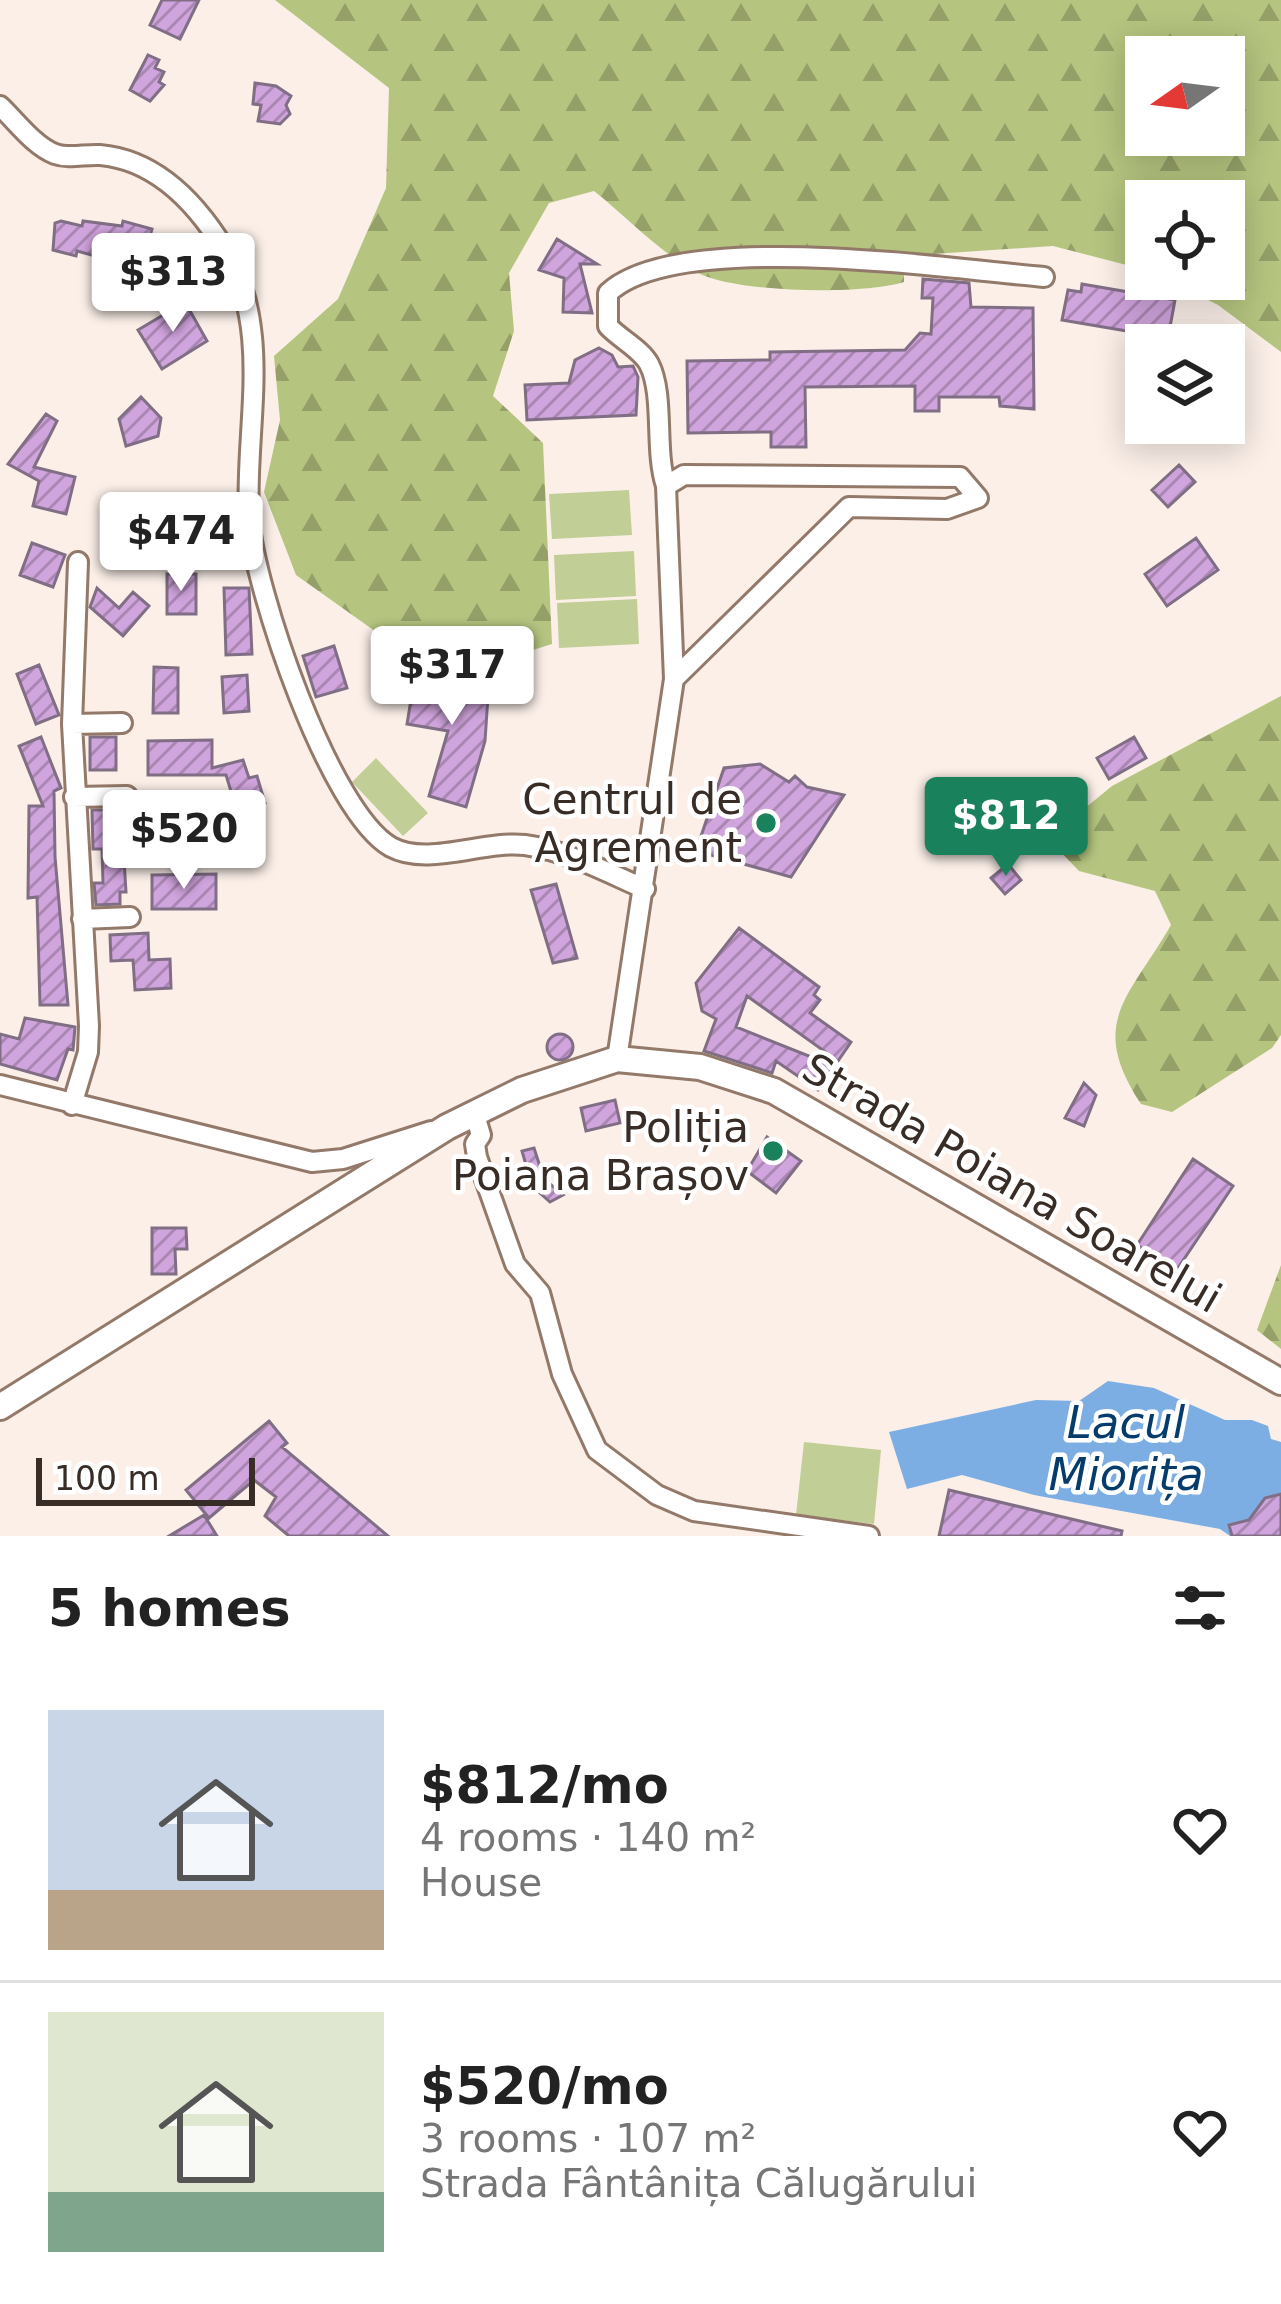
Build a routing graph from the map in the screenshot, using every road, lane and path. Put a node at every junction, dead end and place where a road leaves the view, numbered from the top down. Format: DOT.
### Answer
graph roads {
  1 [pos="0,106"];
  2 [pos="1043,278"];
  3 [pos="825,476"];
  4 [pos="666,486"];
  5 [pos="849,507"];
  6 [pos="78,562"];
  7 [pos="670,635"];
  8 [pos="708,644"];
  9 [pos="674,679"];
  10 [pos="122,723"];
  11 [pos="72,724"];
  12 [pos="127,796"];
  13 [pos="74,797"];
  14 [pos="645,889"];
  15 [pos="130,917"];
  16 [pos="82,919"];
  17 [pos="616,1059"];
  18 [pos="0,1085"];
  19 [pos="72,1105"];
  20 [pos="474,1112"];
  21 [pos="447,1126"];
  22 [pos="326,1163"];
  23 [pos="343,1194"];
  24 [pos="1281,1382"];
  25 [pos="0,1407"];
  26 [pos="869,1536"];
  1 -- 14 [label="street"];
  2 -- 4 [label="street"];
  3 -- 4 [label="street"];
  3 -- 5 [label="street"];
  3 -- 5 [label="street"];
  4 -- 7 [label="street"];
  5 -- 8 [label="street"];
  6 -- 11 [label="street"];
  7 -- 8 [label="street"];
  7 -- 9 [label="street"];
  8 -- 9 [label="street"];
  9 -- 14 [label="street"];
  10 -- 11 [label="street"];
  11 -- 13 [label="street"];
  12 -- 13 [label="street"];
  13 -- 16 [label="street"];
  14 -- 17 [label="street"];
  15 -- 16 [label="street"];
  16 -- 19 [label="street"];
  17 -- 20 [label="street, Strada Poiana Soarelui"];
  17 -- 24 [label="street, Strada Poiana Soarelui"];
  18 -- 19 [label="street"];
  19 -- 22 [label="street"];
  20 -- 21 [label="street, Strada Poiana Soarelui"];
  20 -- 26 [label="street"];
  21 -- 22 [label="street"];
  21 -- 23 [label="street, Strada Poiana Soarelui"];
  22 -- 23 [label="street"];
  23 -- 25 [label="street, Strada Poiana Soarelui"];
}
